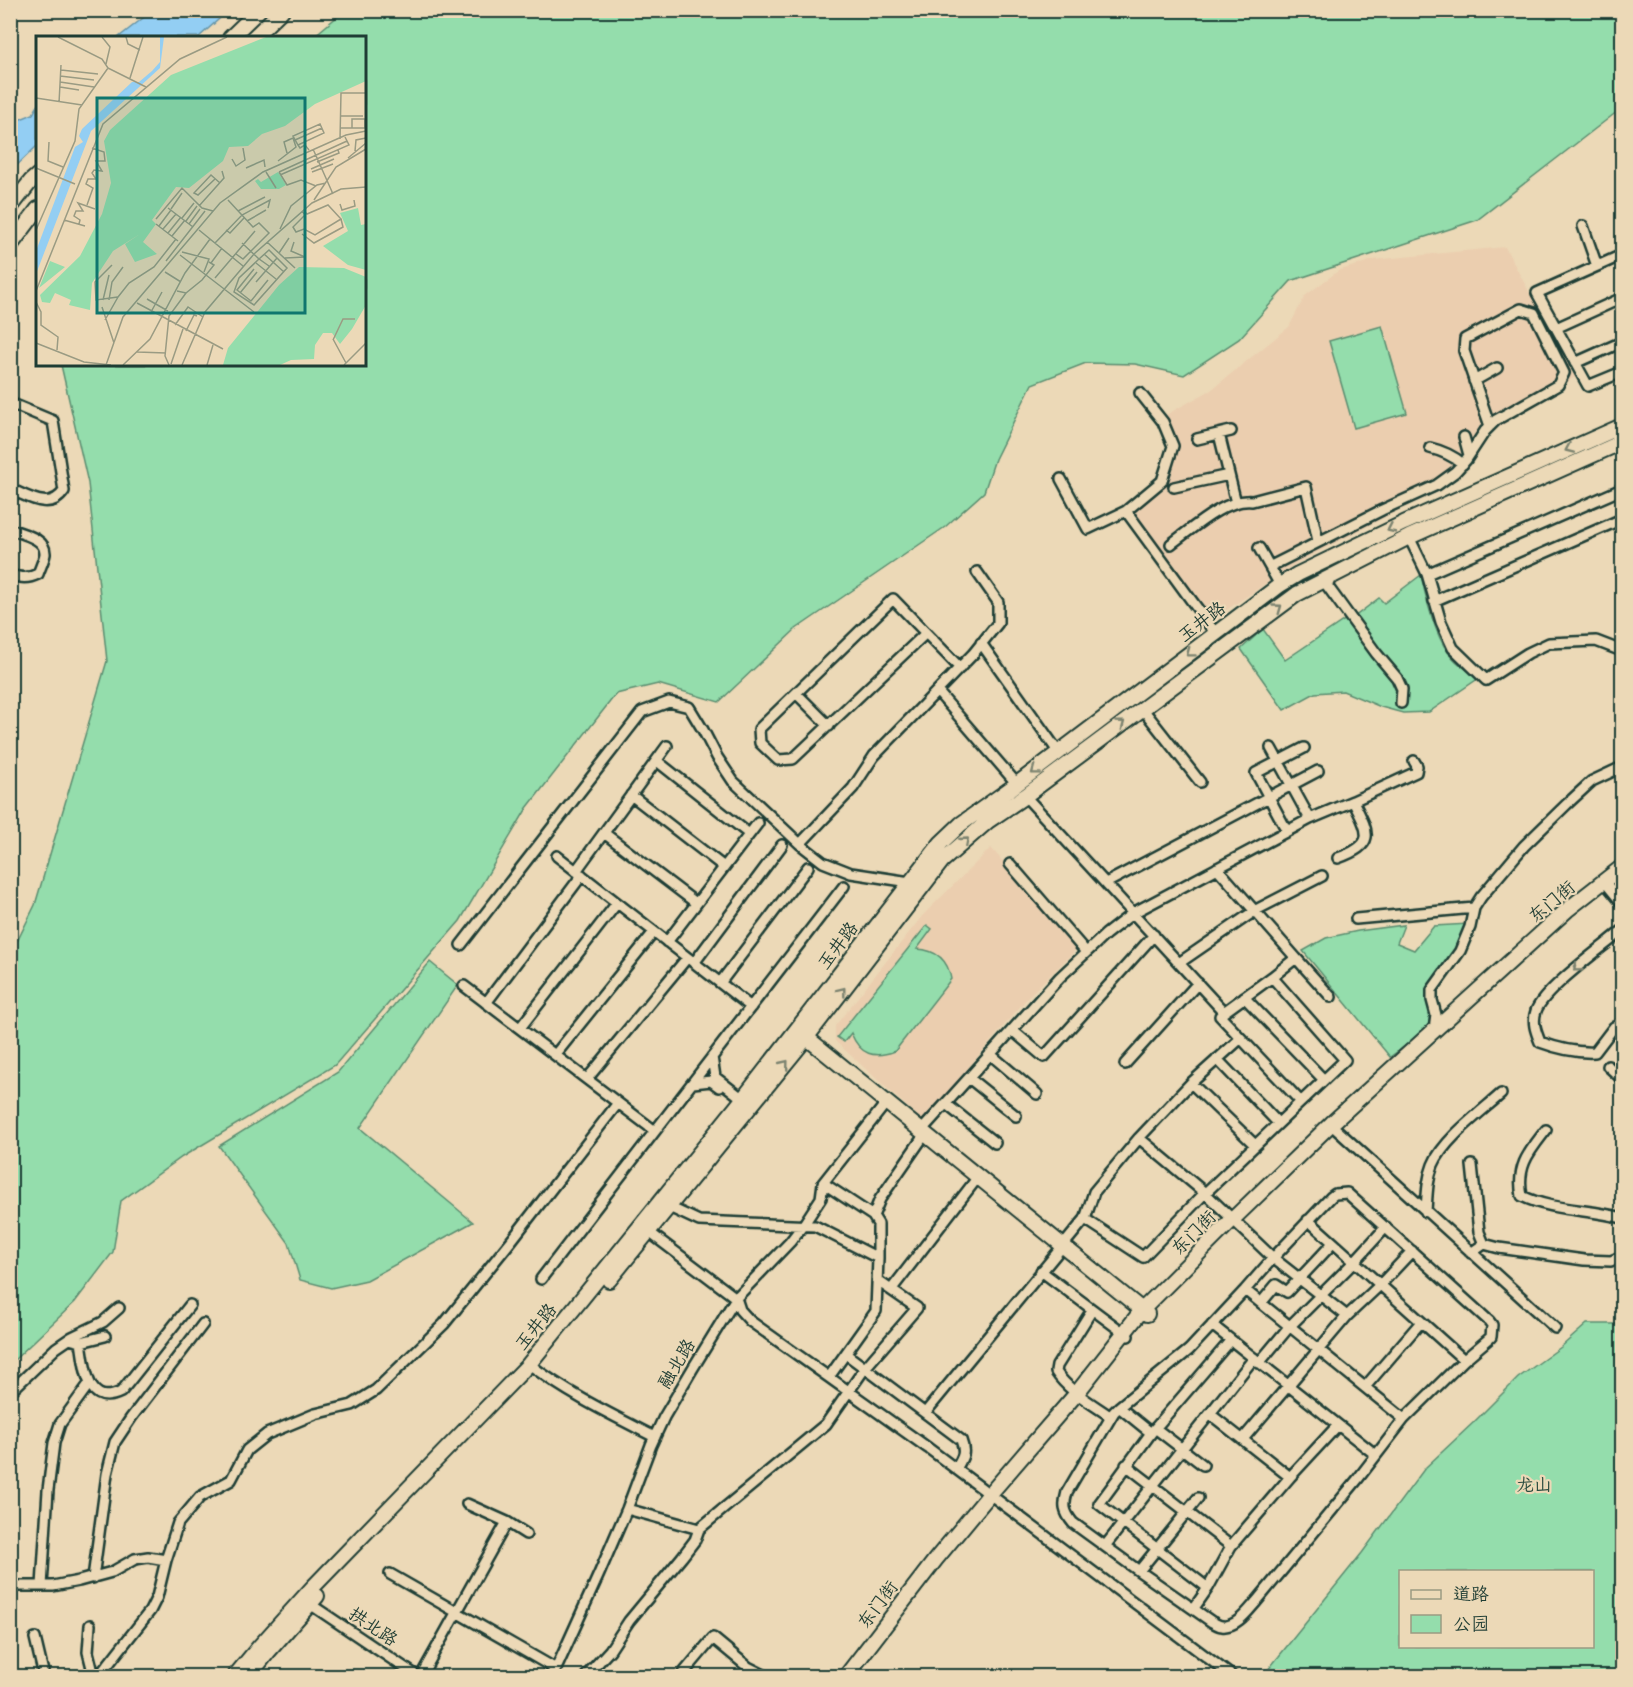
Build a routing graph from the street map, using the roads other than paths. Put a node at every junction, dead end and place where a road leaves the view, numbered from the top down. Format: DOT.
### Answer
graph roads {
  1 [pos="259,10"];
  2 [pos="282,10"];
  3 [pos="232,36"];
  4 [pos="256,36"];
  5 [pos="36,177"];
  6 [pos="10,208"];
  7 [pos="36,212"];
  8 [pos="1583,226"];
  9 [pos="10,246"];
  10 [pos="1623,255"];
  11 [pos="1597,266"];
  12 [pos="1623,297"];
  13 [pos="1556,328"];
  14 [pos="1623,342"];
  15 [pos="1575,363"];
  16 [pos="1497,368"];
  17 [pos="1623,372"];
  18 [pos="1474,381"];
  19 [pos="1140,393"];
  20 [pos="10,403"];
  21 [pos="1490,426"];
  22 [pos="1623,426"];
  23 [pos="1231,430"];
  24 [pos="1218,434"];
  25 [pos="1464,437"];
  26 [pos="1197,439"];
  27 [pos="1623,442"];
  28 [pos="1430,448"];
  29 [pos="1469,455"];
  30 [pos="1463,464"];
  31 [pos="1229,475"];
  32 [pos="1061,479"];
  33 [pos="1174,488"];
  34 [pos="10,489"];
  35 [pos="1623,489"];
  36 [pos="1236,503"];
  37 [pos="1126,511"];
  38 [pos="1623,519"];
  39 [pos="10,529"];
  40 [pos="1409,537"];
  41 [pos="1318,541"];
  42 [pos="1171,544"];
  43 [pos="1259,548"];
  44 [pos="1271,566"];
  45 [pos="977,572"];
  46 [pos="10,574"];
  47 [pos="1427,574"];
  48 [pos="1323,580"];
  49 [pos="1281,585"];
  50 [pos="1434,601"];
  51 [pos="926,633"];
  52 [pos="1216,634"];
  53 [pos="981,643"];
  54 [pos="1623,651"];
  55 [pos="960,668"];
  56 [pos="937,691"];
  57 [pos="796,693"];
  58 [pos="1401,704"];
  59 [pos="1142,708"];
  60 [pos="829,726"];
  61 [pos="668,746"];
  62 [pos="1271,748"];
  63 [pos="1304,748"];
  64 [pos="1059,753"];
  65 [pos="657,760"];
  66 [pos="1414,761"];
  67 [pos="1278,762"];
  68 [pos="1623,767"];
  69 [pos="1318,771"];
  70 [pos="1200,782"];
  71 [pos="1291,785"];
  72 [pos="1021,790"];
  73 [pos="632,795"];
  74 [pos="1269,796"];
  75 [pos="1353,801"];
  76 [pos="1310,819"];
  77 [pos="758,823"];
  78 [pos="1287,831"];
  79 [pos="604,833"];
  80 [pos="749,834"];
  81 [pos="800,844"];
  82 [pos="782,845"];
  83 [pos="557,856"];
  84 [pos="1338,858"];
  85 [pos="1010,864"];
  86 [pos="724,867"];
  87 [pos="808,867"];
  88 [pos="1218,868"];
  89 [pos="579,873"];
  90 [pos="1322,876"];
  91 [pos="1616,878"];
  92 [pos="910,882"];
  93 [pos="1106,883"];
  94 [pos="844,886"];
  95 [pos="617,903"];
  96 [pos="696,903"];
  97 [pos="1623,903"];
  98 [pos="1474,908"];
  99 [pos="1133,913"];
  100 [pos="1356,919"];
  101 [pos="1623,931"];
  102 [pos="654,932"];
  103 [pos="1154,935"];
  104 [pos="667,942"];
  105 [pos="461,945"];
  106 [pos="1086,952"];
  107 [pos="1296,958"];
  108 [pos="691,960"];
  109 [pos="1179,963"];
  110 [pos="1272,977"];
  111 [pos="720,983"];
  112 [pos="1198,983"];
  113 [pos="464,986"];
  114 [pos="1244,997"];
  115 [pos="1331,997"];
  116 [pos="486,1003"];
  117 [pos="751,1007"];
  118 [pos="1224,1012"];
  119 [pos="1623,1024"];
  120 [pos="520,1028"];
  121 [pos="1012,1030"];
  122 [pos="1434,1031"];
  123 [pos="801,1034"];
  124 [pos="1240,1039"];
  125 [pos="1427,1046"];
  126 [pos="990,1054"];
  127 [pos="555,1055"];
  128 [pos="712,1057"];
  129 [pos="1217,1059"];
  130 [pos="1125,1064"];
  131 [pos="1608,1066"];
  132 [pos="969,1078"];
  133 [pos="587,1079"];
  134 [pos="1324,1080"];
  135 [pos="1623,1080"];
  136 [pos="693,1083"];
  137 [pos="1191,1083"];
  138 [pos="1037,1094"];
  139 [pos="1502,1094"];
  140 [pos="741,1102"];
  141 [pos="1301,1102"];
  142 [pos="618,1103"];
  143 [pos="886,1103"];
  144 [pos="946,1104"];
  145 [pos="1016,1116"];
  146 [pos="1278,1123"];
  147 [pos="1336,1129"];
  148 [pos="1546,1130"];
  149 [pos="655,1131"];
  150 [pos="923,1133"];
  151 [pos="1139,1138"];
  152 [pos="994,1143"];
  153 [pos="1255,1146"];
  154 [pos="1472,1165"];
  155 [pos="978,1177"];
  156 [pos="823,1183"];
  157 [pos="1205,1193"];
  158 [pos="669,1207"];
  159 [pos="1426,1212"];
  160 [pos="873,1216"];
  161 [pos="1623,1218"];
  162 [pos="1086,1219"];
  163 [pos="1308,1220"];
  164 [pos="1235,1222"];
  165 [pos="804,1224"];
  166 [pos="1386,1227"];
  167 [pos="649,1232"];
  168 [pos="1333,1243"];
  169 [pos="1484,1244"];
  170 [pos="1062,1246"];
  171 [pos="1412,1251"];
  172 [pos="1472,1253"];
  173 [pos="1623,1256"];
  174 [pos="1273,1257"];
  175 [pos="878,1258"];
  176 [pos="1354,1262"];
  177 [pos="1041,1271"];
  178 [pos="1300,1278"];
  179 [pos="542,1279"];
  180 [pos="878,1281"];
  181 [pos="1380,1285"];
  182 [pos="891,1290"];
  183 [pos="1245,1290"];
  184 [pos="1321,1295"];
  185 [pos="736,1298"];
  186 [pos="1261,1303"];
  187 [pos="190,1305"];
  188 [pos="119,1308"];
  189 [pos="1092,1310"];
  190 [pos="1144,1312"];
  191 [pos="1347,1316"];
  192 [pos="1421,1322"];
  193 [pos="202,1324"];
  194 [pos="1212,1326"];
  195 [pos="1289,1327"];
  196 [pos="1555,1328"];
  197 [pos="1126,1335"];
  198 [pos="105,1336"];
  199 [pos="69,1339"];
  200 [pos="1231,1340"];
  201 [pos="81,1342"];
  202 [pos="1318,1349"];
  203 [pos="846,1354"];
  204 [pos="1256,1360"];
  205 [pos="1464,1360"];
  206 [pos="532,1366"];
  207 [pos="865,1368"];
  208 [pos="829,1377"];
  209 [pos="89,1384"];
  210 [pos="1287,1385"];
  211 [pos="1365,1387"];
  212 [pos="849,1390"];
  213 [pos="10,1392"];
  214 [pos="1080,1395"];
  215 [pos="1119,1407"];
  216 [pos="925,1413"];
  217 [pos="1210,1414"];
  218 [pos="1111,1417"];
  219 [pos="1404,1419"];
  220 [pos="1338,1425"];
  221 [pos="1153,1430"];
  222 [pos="655,1437"];
  223 [pos="1243,1439"];
  224 [pos="1182,1449"];
  225 [pos="1376,1455"];
  226 [pos="1126,1465"];
  227 [pos="1203,1465"];
  228 [pos="956,1470"];
  229 [pos="1290,1477"];
  230 [pos="1153,1486"];
  231 [pos="992,1497"];
  232 [pos="1198,1498"];
  233 [pos="467,1504"];
  234 [pos="627,1509"];
  235 [pos="1187,1512"];
  236 [pos="507,1522"];
  237 [pos="1124,1523"];
  238 [pos="699,1529"];
  239 [pos="526,1534"];
  240 [pos="1105,1546"];
  241 [pos="1231,1546"];
  242 [pos="1156,1548"];
  243 [pos="166,1560"];
  244 [pos="1139,1571"];
  245 [pos="390,1574"];
  246 [pos="93,1578"];
  247 [pos="10,1586"];
  248 [pos="42,1586"];
  249 [pos="1208,1588"];
  250 [pos="310,1604"];
  251 [pos="1194,1608"];
  252 [pos="457,1612"];
  253 [pos="90,1624"];
  254 [pos="35,1638"];
  255 [pos="553,1673"];
  256 [pos="44,1677"];
  257 [pos="94,1677"];
  258 [pos="99,1677"];
  259 [pos="235,1677"];
  260 [pos="249,1677"];
  261 [pos="419,1677"];
  262 [pos="586,1677"];
  263 [pos="681,1677"];
  264 [pos="766,1677"];
  265 [pos="846,1677"];
  266 [pos="853,1677"];
  267 [pos="1232,1677"];
  1 -- 3 [label="street"];
  2 -- 4 [label="street"];
  5 -- 6 [label="street"];
  7 -- 9 [label="street"];
  8 -- 11 [label="street"];
  10 -- 11 [label="street"];
  11 -- 13 [label="street"];
  12 -- 13 [label="street"];
  13 -- 15 [label="street"];
  14 -- 15 [label="street"];
  15 -- 17 [label="street"];
  16 -- 18 [label="street"];
  18 -- 21 [label="street"];
  18 -- 21 [label="street"];
  19 -- 37 [label="street"];
  20 -- 34 [label="street"];
  21 -- 29 [label="street"];
  22 -- 49 [label="street, 玉井路, one-way"];
  23 -- 24 [label="street"];
  24 -- 26 [label="street"];
  24 -- 31 [label="street"];
  25 -- 29 [label="street"];
  27 -- 40 [label="street, 玉井路"];
  28 -- 30 [label="street"];
  29 -- 30 [label="street"];
  30 -- 41 [label="street"];
  31 -- 33 [label="street"];
  31 -- 36 [label="street"];
  32 -- 37 [label="street"];
  35 -- 47 [label="street"];
  36 -- 41 [label="street"];
  36 -- 42 [label="street"];
  37 -- 52 [label="street"];
  38 -- 50 [label="street"];
  39 -- 46 [label="street"];
  40 -- 47 [label="street"];
  40 -- 48 [label="street, 玉井路"];
  41 -- 44 [label="street"];
  43 -- 44 [label="street"];
  44 -- 49 [label="street"];
  45 -- 53 [label="street"];
  47 -- 50 [label="street"];
  48 -- 58 [label="street"];
  59 -- 48 [label="street, 玉井路, one-way"];
  49 -- 52 [label="street, 玉井路"];
  50 -- 54 [label="street"];
  51 -- 55 [label="street"];
  51 -- 57 [label="street"];
  51 -- 60 [label="street"];
  52 -- 64 [label="street, 玉井路, one-way"];
  53 -- 55 [label="street"];
  53 -- 64 [label="street"];
  55 -- 56 [label="street"];
  56 -- 72 [label="street"];
  56 -- 81 [label="street"];
  57 -- 60 [label="street"];
  57 -- 60 [label="street"];
  59 -- 70 [label="street"];
  72 -- 59 [label="street, 玉井路, one-way"];
  61 -- 65 [label="street"];
  62 -- 67 [label="street"];
  63 -- 67 [label="street"];
  64 -- 72 [label="street, 玉井路, one-way"];
  65 -- 73 [label="street"];
  65 -- 80 [label="street"];
  66 -- 75 [label="street"];
  67 -- 71 [label="street"];
  67 -- 74 [label="street"];
  68 -- 98 [label="street"];
  69 -- 71 [label="street"];
  71 -- 74 [label="street"];
  71 -- 76 [label="street"];
  72 -- 92 [label="street, 玉井路"];
  72 -- 93 [label="street"];
  123 -- 72 [label="street, 玉井路, one-way"];
  73 -- 79 [label="street"];
  73 -- 86 [label="street"];
  74 -- 78 [label="street"];
  74 -- 93 [label="street"];
  75 -- 76 [label="street"];
  75 -- 84 [label="street"];
  76 -- 78 [label="street"];
  77 -- 80 [label="street"];
  78 -- 88 [label="street"];
  79 -- 89 [label="street"];
  79 -- 96 [label="street"];
  80 -- 86 [label="street"];
  81 -- 92 [label="street"];
  81 -- 105 [label="street"];
  82 -- 108 [label="street"];
  83 -- 89 [label="street"];
  85 -- 106 [label="street"];
  86 -- 96 [label="street"];
  87 -- 111 [label="street"];
  88 -- 99 [label="street"];
  88 -- 107 [label="street"];
  89 -- 95 [label="street"];
  89 -- 116 [label="street"];
  90 -- 109 [label="street"];
  91 -- 97 [label="street"];
  91 -- 122 [label="street, 东门街"];
  91 -- 125 [label="street, 东门街"];
  92 -- 123 [label="street, 玉井路"];
  93 -- 99 [label="street"];
  94 -- 117 [label="street"];
  95 -- 102 [label="street"];
  95 -- 120 [label="street"];
  96 -- 104 [label="street"];
  98 -- 100 [label="street"];
  98 -- 122 [label="street"];
  99 -- 103 [label="street"];
  99 -- 106 [label="street"];
  101 -- 119 [label="street, one-way"];
  102 -- 104 [label="street"];
  102 -- 127 [label="street"];
  103 -- 109 [label="street"];
  103 -- 121 [label="street"];
  104 -- 108 [label="street"];
  106 -- 121 [label="street"];
  107 -- 110 [label="street"];
  107 -- 115 [label="street"];
  108 -- 111 [label="street"];
  108 -- 133 [label="street"];
  109 -- 112 [label="street"];
  110 -- 114 [label="street"];
  110 -- 134 [label="street"];
  111 -- 117 [label="street"];
  112 -- 118 [label="street"];
  112 -- 130 [label="street"];
  113 -- 116 [label="street"];
  114 -- 118 [label="street"];
  114 -- 134 [label="street"];
  116 -- 120 [label="street"];
  117 -- 128 [label="street"];
  118 -- 124 [label="street"];
  120 -- 127 [label="street"];
  121 -- 126 [label="street"];
  122 -- 125 [label="street"];
  122 -- 164 [label="street, 东门街"];
  123 -- 140 [label="street, 玉井路"];
  123 -- 143 [label="street"];
  158 -- 123 [label="street, 玉井路, one-way"];
  124 -- 129 [label="street"];
  124 -- 141 [label="street"];
  125 -- 147 [label="street, 东门街"];
  126 -- 132 [label="street"];
  126 -- 138 [label="street"];
  127 -- 133 [label="street"];
  128 -- 136 [label="street"];
  128 -- 140 [label="street"];
  129 -- 137 [label="street"];
  129 -- 146 [label="street"];
  131 -- 135 [label="street"];
  132 -- 144 [label="street"];
  132 -- 145 [label="street"];
  133 -- 142 [label="street"];
  134 -- 141 [label="street"];
  136 -- 140 [label="street"];
  136 -- 149 [label="street"];
  137 -- 151 [label="street"];
  137 -- 153 [label="street"];
  139 -- 159 [label="street"];
  140 -- 206 [label="street, 玉井路"];
  141 -- 146 [label="street"];
  142 -- 149 [label="street"];
  142 -- 243 [label="street"];
  143 -- 150 [label="street"];
  143 -- 156 [label="street, 融北路"];
  144 -- 150 [label="street"];
  144 -- 152 [label="street"];
  146 -- 153 [label="street"];
  147 -- 159 [label="street"];
  147 -- 164 [label="street, 东门街"];
  148 -- 161 [label="street"];
  149 -- 179 [label="street"];
  150 -- 155 [label="street"];
  150 -- 160 [label="street"];
  151 -- 157 [label="street"];
  151 -- 162 [label="street"];
  153 -- 157 [label="street"];
  154 -- 169 [label="street"];
  155 -- 170 [label="street"];
  155 -- 182 [label="street"];
  156 -- 160 [label="street"];
  156 -- 165 [label="street, 融北路"];
  157 -- 162 [label="street"];
  157 -- 164 [label="street"];
  158 -- 165 [label="street"];
  158 -- 167 [label="street, 玉井路"];
  159 -- 172 [label="street"];
  160 -- 175 [label="street"];
  162 -- 170 [label="street"];
  163 -- 166 [label="street"];
  163 -- 168 [label="street"];
  163 -- 174 [label="street"];
  164 -- 174 [label="street"];
  164 -- 190 [label="street, 东门街"];
  165 -- 175 [label="street"];
  165 -- 185 [label="street, 融北路"];
  166 -- 171 [label="street"];
  166 -- 176 [label="street"];
  167 -- 185 [label="street"];
  167 -- 206 [label="street, 玉井路"];
  168 -- 176 [label="street"];
  168 -- 178 [label="street"];
  169 -- 172 [label="street"];
  169 -- 173 [label="street"];
  170 -- 177 [label="street"];
  170 -- 190 [label="street"];
  171 -- 181 [label="street"];
  171 -- 205 [label="street"];
  172 -- 196 [label="street"];
  174 -- 178 [label="street"];
  174 -- 183 [label="street"];
  175 -- 180 [label="street"];
  176 -- 181 [label="street"];
  176 -- 184 [label="street"];
  177 -- 189 [label="street"];
  177 -- 216 [label="street"];
  178 -- 184 [label="street"];
  178 -- 186 [label="street"];
  180 -- 182 [label="street"];
  180 -- 203 [label="street"];
  181 -- 191 [label="street"];
  181 -- 192 [label="street"];
  182 -- 207 [label="street"];
  183 -- 186 [label="street"];
  183 -- 194 [label="street"];
  184 -- 191 [label="street"];
  184 -- 195 [label="street"];
  185 -- 208 [label="street"];
  185 -- 222 [label="street, 融北路"];
  186 -- 195 [label="street"];
  187 -- 209 [label="street"];
  188 -- 199 [label="street"];
  189 -- 197 [label="street"];
  189 -- 214 [label="street"];
  190 -- 197 [label="street, 东门街"];
  191 -- 202 [label="street"];
  192 -- 205 [label="street"];
  192 -- 211 [label="street"];
  193 -- 246 [label="street"];
  194 -- 200 [label="street"];
  194 -- 215 [label="street"];
  195 -- 202 [label="street"];
  195 -- 204 [label="street"];
  197 -- 214 [label="street, 东门街"];
  198 -- 201 [label="street"];
  199 -- 201 [label="street"];
  199 -- 213 [label="street"];
  200 -- 204 [label="street"];
  200 -- 221 [label="street"];
  201 -- 209 [label="street"];
  202 -- 210 [label="street"];
  202 -- 211 [label="street"];
  203 -- 207 [label="street"];
  203 -- 208 [label="street"];
  204 -- 210 [label="street"];
  204 -- 217 [label="street"];
  205 -- 219 [label="street"];
  206 -- 222 [label="street"];
  206 -- 250 [label="street, 玉井路"];
  206 -- 259 [label="street, 玉井路"];
  207 -- 212 [label="street"];
  207 -- 216 [label="street"];
  208 -- 212 [label="street"];
  209 -- 248 [label="street"];
  210 -- 220 [label="street"];
  210 -- 223 [label="street"];
  211 -- 219 [label="street"];
  212 -- 228 [label="street"];
  212 -- 238 [label="street"];
  214 -- 218 [label="street"];
  214 -- 231 [label="street, 东门街"];
  215 -- 218 [label="street"];
  215 -- 221 [label="street"];
  216 -- 228 [label="street"];
  217 -- 223 [label="street"];
  217 -- 224 [label="street"];
  218 -- 240 [label="street"];
  219 -- 225 [label="street"];
  220 -- 225 [label="street"];
  220 -- 229 [label="street"];
  221 -- 224 [label="street"];
  221 -- 226 [label="street"];
  222 -- 234 [label="street, 融北路"];
  223 -- 229 [label="street"];
  224 -- 227 [label="street"];
  224 -- 230 [label="street"];
  225 -- 251 [label="street"];
  226 -- 230 [label="street"];
  226 -- 237 [label="street"];
  228 -- 231 [label="street"];
  229 -- 241 [label="street"];
  230 -- 235 [label="street"];
  230 -- 237 [label="street"];
  231 -- 265 [label="street, 东门街"];
  231 -- 266 [label="street, 东门街"];
  231 -- 267 [label="street"];
  232 -- 235 [label="street"];
  233 -- 236 [label="street"];
  234 -- 238 [label="street"];
  234 -- 255 [label="street, 融北路"];
  235 -- 241 [label="street"];
  235 -- 242 [label="street"];
  236 -- 239 [label="street"];
  236 -- 252 [label="street"];
  237 -- 240 [label="street"];
  237 -- 242 [label="street"];
  238 -- 262 [label="street"];
  240 -- 244 [label="street"];
  241 -- 249 [label="street"];
  242 -- 244 [label="street"];
  242 -- 249 [label="street"];
  243 -- 246 [label="street"];
  243 -- 258 [label="street"];
  244 -- 251 [label="street"];
  245 -- 252 [label="street"];
  246 -- 248 [label="street"];
  247 -- 248 [label="street"];
  249 -- 251 [label="street"];
  250 -- 260 [label="street, 玉井路"];
  250 -- 261 [label="street, 拱北路"];
  252 -- 255 [label="street"];
  252 -- 261 [label="street"];
  253 -- 257 [label="street"];
  254 -- 256 [label="street"];
  263 -- 264 [label="street"];
}
